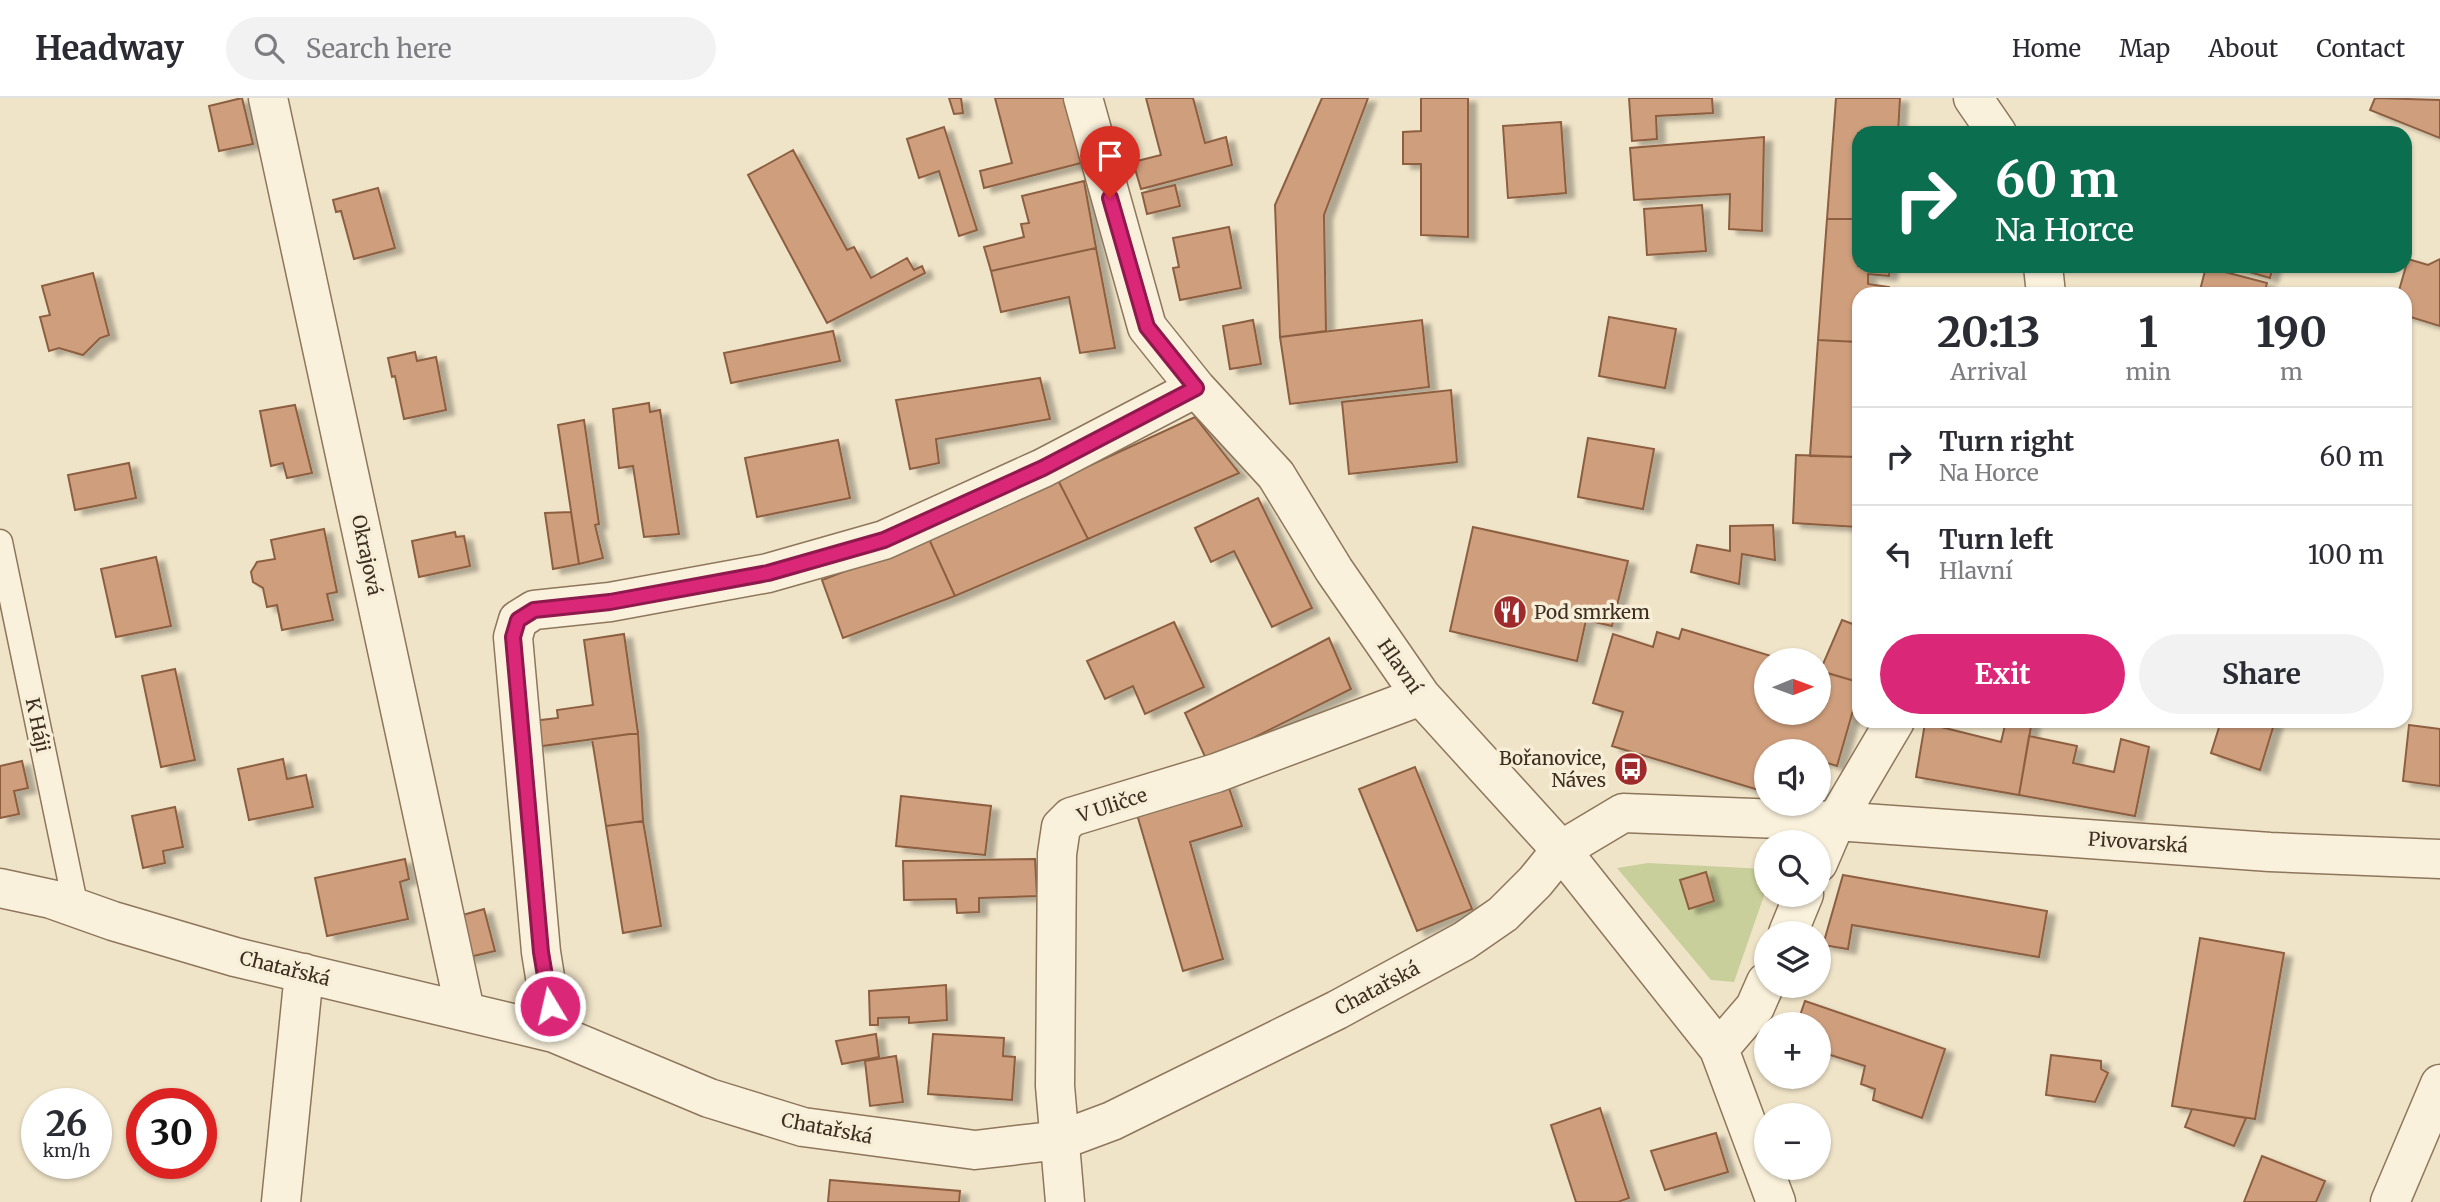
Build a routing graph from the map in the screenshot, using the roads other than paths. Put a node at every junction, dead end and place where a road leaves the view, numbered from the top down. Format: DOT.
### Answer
graph roads {
  1 [pos="268,98"];
  2 [pos="1083,98"];
  3 [pos="1973,98"];
  4 [pos="1992,126"];
  5 [pos="1196,388"];
  6 [pos="0,542"];
  7 [pos="1421,696"];
  8 [pos="1891,728"];
  9 [pos="1836,821"];
  10 [pos="1831,833"];
  11 [pos="1561,850"];
  12 [pos="2440,859"];
  13 [pos="0,888"];
  14 [pos="76,908"];
  15 [pos="304,973"];
  16 [pos="1759,998"];
  17 [pos="466,1011"];
  18 [pos="554,1033"];
  19 [pos="1719,1049"];
  20 [pos="2440,1084"];
  21 [pos="1061,1140"];
  22 [pos="281,1202"];
  23 [pos="1065,1202"];
  24 [pos="1776,1202"];
  25 [pos="2390,1202"];
  1 -- 17 [label="street, Okrajová"];
  2 -- 5 [label="street, Hlavní"];
  3 -- 4 [label="street"];
  5 -- 7 [label="street, Hlavní"];
  5 -- 18 [label="street"];
  6 -- 14 [label="lane, K Háji"];
  7 -- 11 [label="street, Hlavní"];
  7 -- 21 [label="street, V Uličce"];
  8 -- 9 [label="street"];
  9 -- 10 [label="street"];
  9 -- 11 [label="street, Pivovarská"];
  9 -- 12 [label="street, Pivovarská"];
  11 -- 19 [label="street, Hlavní"];
  11 -- 21 [label="street, Chatařská"];
  13 -- 14 [label="street, Chatařská"];
  14 -- 15 [label="street, Chatařská"];
  15 -- 17 [label="street, Chatařská"];
  15 -- 22 [label="street"];
  16 -- 19 [label="street"];
  17 -- 18 [label="street, Chatařská"];
  18 -- 21 [label="street, Chatařská"];
  19 -- 24 [label="street, Hlavní"];
  20 -- 25 [label="street"];
  21 -- 23 [label="street, V Uličce"];
}
